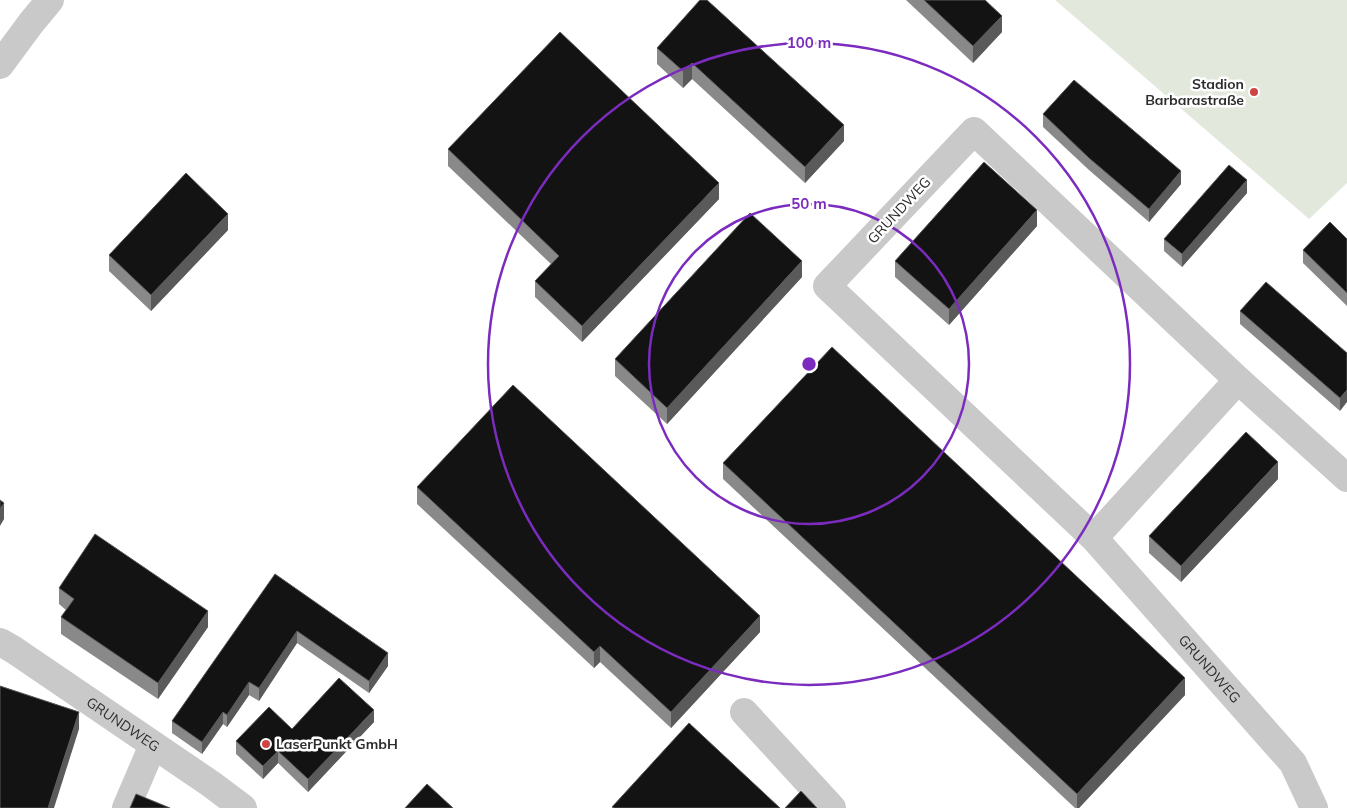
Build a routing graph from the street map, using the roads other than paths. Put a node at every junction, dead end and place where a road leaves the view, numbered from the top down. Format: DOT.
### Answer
graph roads {
  1 [pos="50,0"];
  2 [pos="0,65"];
  3 [pos="1238,380"];
  4 [pos="1347,478"];
  5 [pos="1094,538"];
  6 [pos="0,642"];
  7 [pos="744,712"];
  8 [pos="154,745"];
  9 [pos="126,808"];
  10 [pos="243,808"];
  11 [pos="832,808"];
  12 [pos="1314,808"];
  1 -- 2 [label="street"];
  3 -- 4 [label="street, GRUNDWEG"];
  3 -- 5 [label="street"];
  3 -- 5 [label="street, GRUNDWEG"];
  5 -- 12 [label="street, GRUNDWEG"];
  6 -- 8 [label="street, GRUNDWEG"];
  7 -- 11 [label="street"];
  8 -- 9 [label="street"];
  8 -- 10 [label="street, GRUNDWEG"];
}
